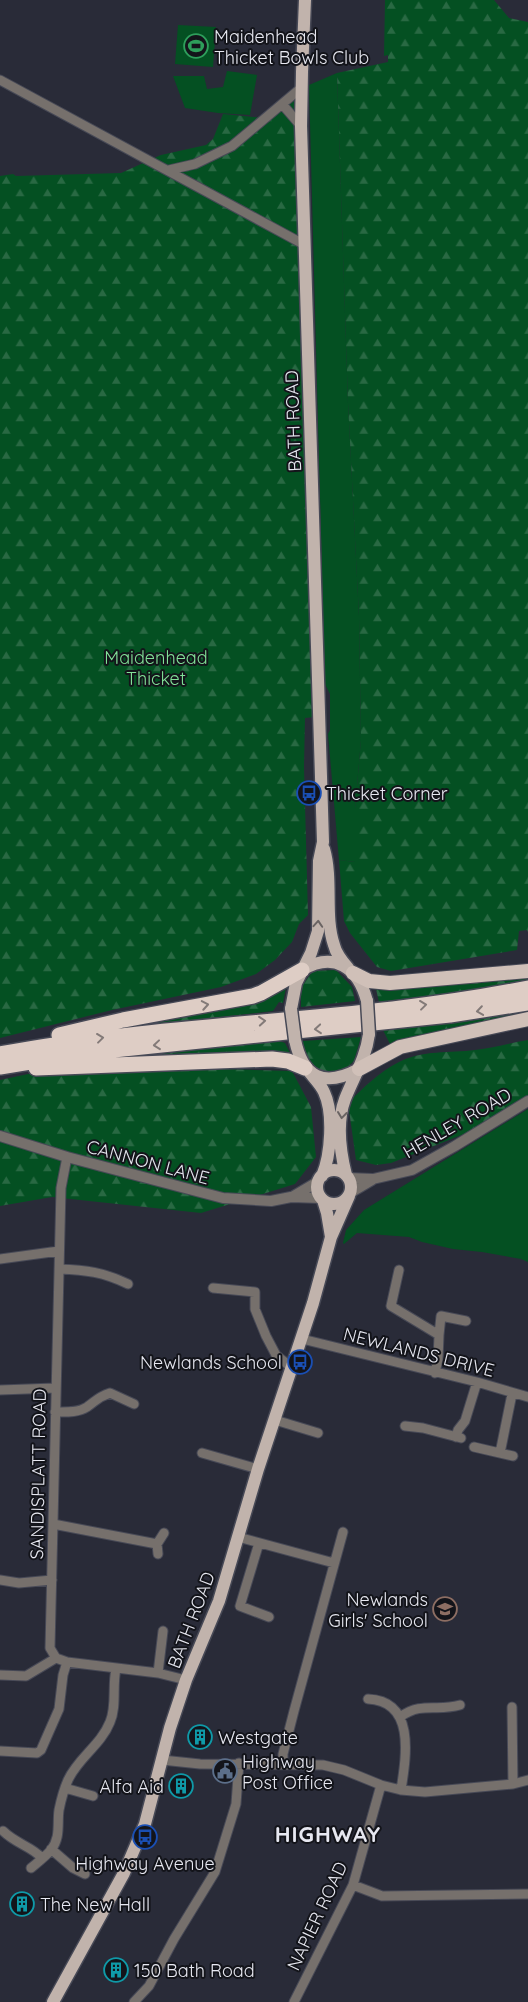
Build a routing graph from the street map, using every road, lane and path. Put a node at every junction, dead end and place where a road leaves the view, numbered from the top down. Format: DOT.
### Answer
graph roads {
  1 [pos="305,0"];
  2 [pos="0,80"];
  3 [pos="301,88"];
  4 [pos="282,104"];
  5 [pos="301,126"];
  6 [pos="169,170"];
  7 [pos="305,244"];
  8 [pos="322,842"];
  9 [pos="302,970"];
  10 [pos="350,970"];
  11 [pos="528,971"];
  12 [pos="528,988"];
  13 [pos="528,1003"];
  14 [pos="528,1019"];
  15 [pos="0,1053"];
  16 [pos="0,1068"];
  17 [pos="359,1069"];
  18 [pos="308,1070"];
  19 [pos="528,1101"];
  20 [pos="0,1136"];
  21 [pos="67,1157"];
  22 [pos="347,1176"];
  23 [pos="320,1178"];
  24 [pos="373,1179"];
  25 [pos="349,1195"];
  26 [pos="291,1197"];
  27 [pos="322,1199"];
  28 [pos="331,1237"];
  29 [pos="59,1251"];
  30 [pos="0,1259"];
  31 [pos="59,1269"];
  32 [pos="400,1270"];
  33 [pos="128,1284"];
  34 [pos="213,1288"];
  35 [pos="466,1321"];
  36 [pos="440,1335"];
  37 [pos="302,1339"];
  38 [pos="292,1368"];
  39 [pos="435,1372"];
  40 [pos="477,1382"];
  41 [pos="55,1388"];
  42 [pos="0,1390"];
  43 [pos="512,1394"];
  44 [pos="528,1397"];
  45 [pos="134,1404"];
  46 [pos="56,1412"];
  47 [pos="275,1420"];
  48 [pos="405,1426"];
  49 [pos="318,1434"];
  50 [pos="474,1447"];
  51 [pos="202,1453"];
  52 [pos="500,1453"];
  53 [pos="513,1456"];
  54 [pos="258,1470"];
  55 [pos="53,1524"];
  56 [pos="343,1532"];
  57 [pos="164,1533"];
  58 [pos="238,1536"];
  59 [pos="259,1543"];
  60 [pos="157,1544"];
  61 [pos="158,1554"];
  62 [pos="334,1563"];
  63 [pos="0,1580"];
  64 [pos="52,1580"];
  65 [pos="269,1617"];
  66 [pos="163,1631"];
  67 [pos="56,1658"];
  68 [pos="67,1662"];
  69 [pos="116,1669"];
  70 [pos="158,1673"];
  71 [pos="0,1675"];
  72 [pos="186,1680"];
  73 [pos="368,1698"];
  74 [pos="460,1706"];
  75 [pos="512,1706"];
  76 [pos="400,1717"];
  77 [pos="0,1751"];
  78 [pos="162,1760"];
  79 [pos="239,1763"];
  80 [pos="283,1763"];
  81 [pos="528,1780"];
  82 [pos="513,1784"];
  83 [pos="381,1785"];
  84 [pos="65,1788"];
  85 [pos="400,1790"];
  86 [pos="93,1796"];
  87 [pos="3,1831"];
  88 [pos="51,1849"];
  89 [pos="42,1858"];
  90 [pos="31,1868"];
  91 [pos="85,1874"];
  92 [pos="353,1885"];
  93 [pos="528,1894"];
  94 [pos="53,2002"];
  95 [pos="134,2002"];
  96 [pos="294,2002"];
  1 -- 3 [label="main road, BATH ROAD"];
  2 -- 6 [label="street"];
  3 -- 4 [label="street"];
  3 -- 5 [label="main road, BATH ROAD"];
  4 -- 5 [label="street"];
  4 -- 6 [label="street"];
  5 -- 7 [label="main road, BATH ROAD"];
  6 -- 7 [label="street"];
  7 -- 8 [label="main road, BATH ROAD"];
  9 -- 8 [label="main road, BATH ROAD, one-way"];
  8 -- 10 [label="main road, BATH ROAD"];
  9 -- 10 [label="main road"];
  15 -- 9 [label="highway, one-way"];
  9 -- 18 [label="main road, bridge"];
  10 -- 11 [label="highway"];
  10 -- 17 [label="main road, bridge"];
  15 -- 12 [label="highway, one-way"];
  13 -- 16 [label="highway, one-way"];
  14 -- 17 [label="highway"];
  16 -- 18 [label="highway"];
  17 -- 18 [label="main road"];
  17 -- 22 [label="main road, one-way"];
  18 -- 23 [label="main road"];
  19 -- 24 [label="street, HENLEY ROAD"];
  20 -- 21 [label="street, CANNON LANE"];
  21 -- 26 [label="street, CANNON LANE"];
  21 -- 29 [label="street, SANDISPLATT ROAD"];
  22 -- 23 [label="main road"];
  22 -- 24 [label="street, HENLEY ROAD"];
  22 -- 25 [label="main road"];
  23 -- 26 [label="street, CANNON LANE"];
  23 -- 27 [label="main road"];
  24 -- 25 [label="street, HENLEY ROAD"];
  25 -- 27 [label="main road"];
  25 -- 28 [label="main road, BATH ROAD"];
  26 -- 27 [label="street, CANNON LANE"];
  27 -- 28 [label="main road, BATH ROAD"];
  28 -- 37 [label="main road, BATH ROAD"];
  29 -- 30 [label="street"];
  29 -- 31 [label="street, SANDISPLATT ROAD"];
  31 -- 33 [label="street"];
  31 -- 41 [label="street, SANDISPLATT ROAD"];
  32 -- 36 [label="street"];
  34 -- 38 [label="street"];
  35 -- 36 [label="street"];
  36 -- 39 [label="street"];
  37 -- 38 [label="main road, BATH ROAD"];
  37 -- 39 [label="street, NEWLANDS DRIVE"];
  38 -- 47 [label="main road, BATH ROAD"];
  39 -- 40 [label="street, NEWLANDS DRIVE"];
  40 -- 43 [label="street, NEWLANDS DRIVE"];
  40 -- 48 [label="street"];
  41 -- 42 [label="street"];
  41 -- 46 [label="street, SANDISPLATT ROAD"];
  43 -- 44 [label="street, NEWLANDS DRIVE"];
  43 -- 52 [label="street"];
  45 -- 46 [label="street"];
  46 -- 55 [label="street, SANDISPLATT ROAD"];
  47 -- 49 [label="street"];
  47 -- 54 [label="main road, BATH ROAD"];
  50 -- 52 [label="street"];
  51 -- 54 [label="street"];
  52 -- 53 [label="street"];
  54 -- 58 [label="main road, BATH ROAD"];
  55 -- 60 [label="street"];
  55 -- 64 [label="street, SANDISPLATT ROAD"];
  56 -- 62 [label="street"];
  57 -- 60 [label="street"];
  58 -- 59 [label="street"];
  58 -- 72 [label="main road, BATH ROAD"];
  59 -- 62 [label="street"];
  59 -- 65 [label="street"];
  60 -- 61 [label="street"];
  62 -- 80 [label="street"];
  63 -- 64 [label="street"];
  64 -- 67 [label="street, SANDISPLATT ROAD"];
  66 -- 70 [label="street"];
  67 -- 68 [label="street"];
  67 -- 71 [label="street"];
  68 -- 69 [label="street"];
  68 -- 77 [label="street"];
  69 -- 70 [label="street"];
  69 -- 84 [label="street"];
  70 -- 72 [label="street"];
  72 -- 78 [label="main road, BATH ROAD"];
  73 -- 76 [label="street"];
  74 -- 76 [label="street"];
  75 -- 82 [label="street"];
  76 -- 85 [label="street"];
  78 -- 79 [label="street"];
  78 -- 94 [label="main road, BATH ROAD"];
  79 -- 80 [label="street"];
  79 -- 95 [label="street"];
  80 -- 83 [label="street"];
  81 -- 82 [label="street"];
  82 -- 85 [label="street"];
  83 -- 85 [label="street"];
  83 -- 92 [label="street, NAPIER ROAD"];
  84 -- 86 [label="street"];
  84 -- 88 [label="street"];
  87 -- 89 [label="street"];
  88 -- 89 [label="street"];
  88 -- 91 [label="street"];
  89 -- 90 [label="street"];
  92 -- 93 [label="street"];
  92 -- 96 [label="street, NAPIER ROAD"];
}
